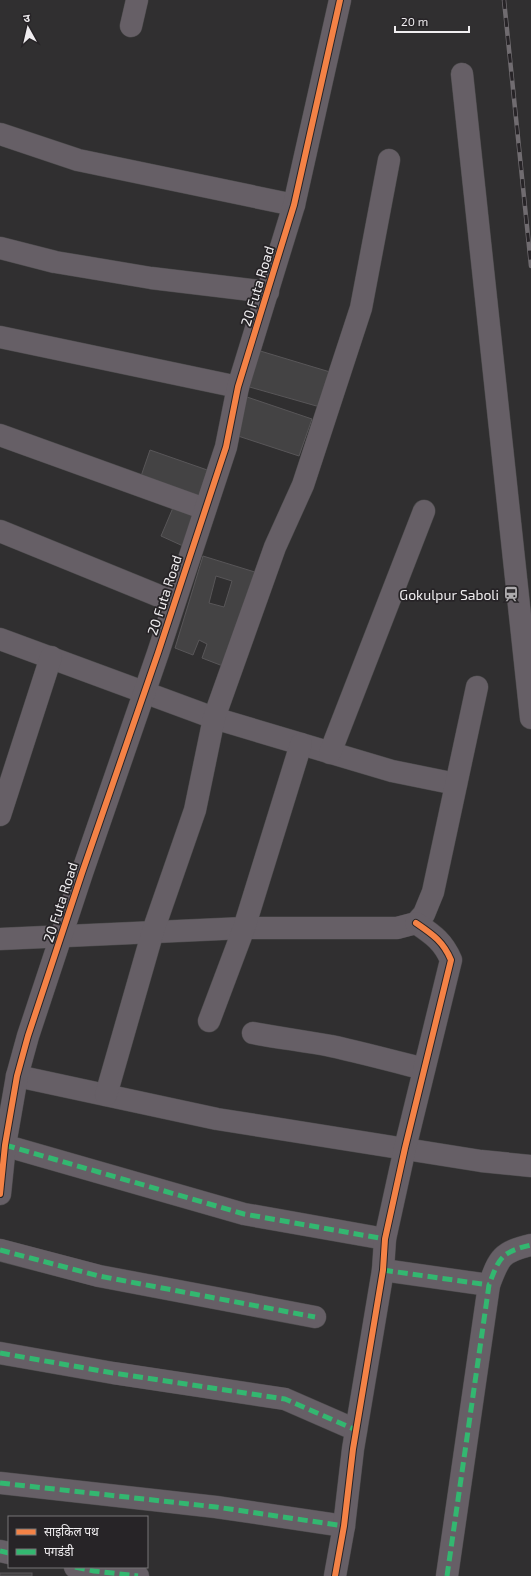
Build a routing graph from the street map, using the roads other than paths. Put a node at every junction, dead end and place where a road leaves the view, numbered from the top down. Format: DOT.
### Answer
graph roads {
  1 [pos="137,0"];
  2 [pos="340,0"];
  3 [pos="131,26"];
  4 [pos="462,74"];
  5 [pos="0,134"];
  6 [pos="389,160"];
  7 [pos="294,205"];
  8 [pos="0,248"];
  9 [pos="268,292"];
  10 [pos="0,337"];
  11 [pos="238,388"];
  12 [pos="0,435"];
  13 [pos="205,509"];
  14 [pos="424,511"];
  15 [pos="0,531"];
  16 [pos="174,602"];
  17 [pos="0,639"];
  18 [pos="51,657"];
  19 [pos="477,687"];
  20 [pos="143,692"];
  21 [pos="214,718"];
  22 [pos="531,718"];
  23 [pos="301,744"];
  24 [pos="330,753"];
  25 [pos="456,784"];
  26 [pos="0,815"];
  27 [pos="416,923"];
  28 [pos="244,928"];
  29 [pos="153,931"];
  30 [pos="60,936"];
  31 [pos="0,939"];
  32 [pos="209,1021"];
  33 [pos="252,1033"];
  34 [pos="424,1069"];
  35 [pos="17,1076"];
  36 [pos="106,1095"];
  37 [pos="3,1144"];
  38 [pos="405,1148"];
  39 [pos="531,1166"];
  40 [pos="0,1194"];
  41 [pos="385,1239"];
  42 [pos="531,1245"];
  43 [pos="0,1250"];
  44 [pos="383,1270"];
  45 [pos="489,1285"];
  46 [pos="315,1317"];
  47 [pos="0,1353"];
  48 [pos="356,1430"];
  49 [pos="0,1483"];
  50 [pos="344,1526"];
  51 [pos="88,1571"];
  52 [pos="138,1576"];
  53 [pos="335,1576"];
  54 [pos="447,1576"];
  1 -- 3 [label="street"];
  2 -- 7 [label="street, 20 Futa Road"];
  4 -- 22 [label="street"];
  5 -- 7 [label="street"];
  6 -- 21 [label="street"];
  7 -- 9 [label="street, 20 Futa Road"];
  8 -- 9 [label="street"];
  9 -- 11 [label="street, 20 Futa Road"];
  10 -- 11 [label="street"];
  11 -- 13 [label="street, 20 Futa Road"];
  12 -- 13 [label="street"];
  13 -- 16 [label="street, 20 Futa Road"];
  14 -- 24 [label="street"];
  15 -- 16 [label="street"];
  16 -- 20 [label="street, 20 Futa Road"];
  17 -- 18 [label="street"];
  18 -- 20 [label="street"];
  18 -- 26 [label="street"];
  19 -- 25 [label="street"];
  20 -- 21 [label="street"];
  20 -- 30 [label="street, 20 Futa Road"];
  21 -- 23 [label="street"];
  21 -- 29 [label="street"];
  23 -- 24 [label="street"];
  23 -- 28 [label="street"];
  24 -- 25 [label="street"];
  25 -- 27 [label="street"];
  27 -- 28 [label="street"];
  27 -- 34 [label="street"];
  28 -- 29 [label="street"];
  28 -- 32 [label="street"];
  29 -- 30 [label="street"];
  29 -- 36 [label="street"];
  30 -- 31 [label="street"];
  30 -- 35 [label="street, 20 Futa Road"];
  33 -- 34 [label="street"];
  34 -- 38 [label="street"];
  35 -- 36 [label="street"];
  35 -- 37 [label="street, 20 Futa Road"];
  36 -- 38 [label="street"];
  37 -- 40 [label="street, 20 Futa Road"];
  37 -- 41 [label="street"];
  38 -- 39 [label="street"];
  38 -- 41 [label="street"];
  41 -- 44 [label="street"];
  42 -- 45 [label="street"];
  43 -- 46 [label="street"];
  44 -- 45 [label="street"];
  44 -- 48 [label="street"];
  45 -- 54 [label="street"];
  47 -- 48 [label="street"];
  48 -- 50 [label="street"];
  49 -- 50 [label="street"];
  50 -- 53 [label="street"];
  51 -- 52 [label="street"];
}
